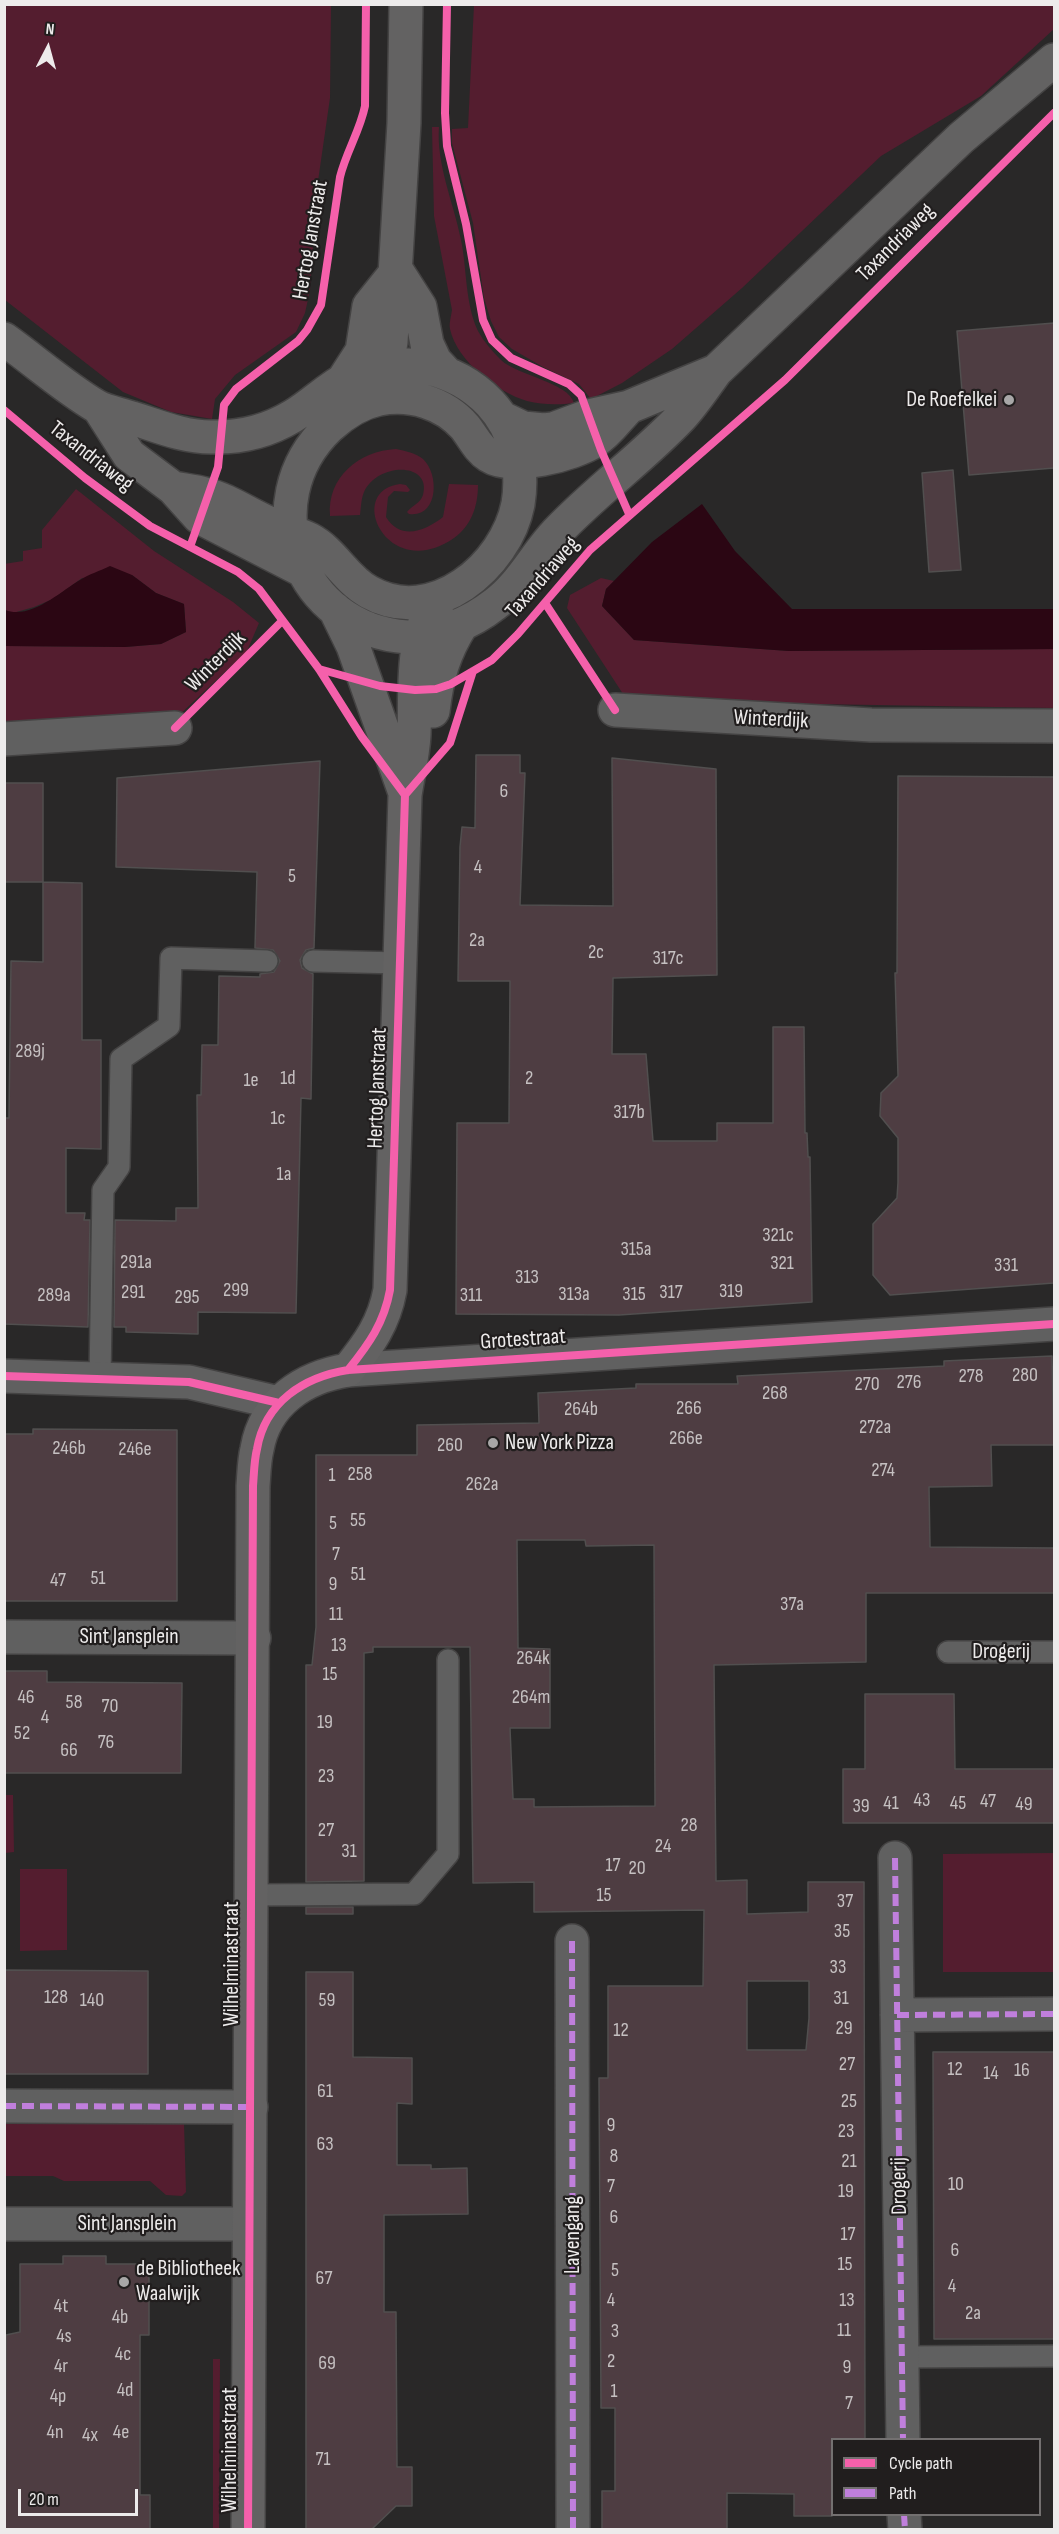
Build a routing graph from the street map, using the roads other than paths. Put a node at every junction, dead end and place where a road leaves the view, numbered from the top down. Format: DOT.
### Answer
graph roads {
  1 [pos="406,4"];
  2 [pos="1054,60"];
  3 [pos="397,271"];
  4 [pos="4,339"];
  5 [pos="385,366"];
  6 [pos="716,370"];
  7 [pos="447,375"];
  8 [pos="351,393"];
  9 [pos="629,407"];
  10 [pos="99,408"];
  11 [pos="502,418"];
  12 [pos="519,462"];
  13 [pos="173,488"];
  14 [pos="291,532"];
  15 [pos="302,570"];
  16 [pos="444,596"];
  17 [pos="334,608"];
  18 [pos="462,624"];
  19 [pos="420,636"];
  20 [pos="615,710"];
  21 [pos="1054,726"];
  22 [pos="175,728"];
  23 [pos="4,739"];
  24 [pos="405,795"];
  25 [pos="267,961"];
  26 [pos="313,961"];
  27 [pos="400,963"];
  28 [pos="1054,1324"];
  29 [pos="348,1370"];
  30 [pos="4,1376"];
  31 [pos="100,1379"];
  32 [pos="279,1403"];
  33 [pos="4,1637"];
  34 [pos="254,1638"];
  35 [pos="948,1652"];
  36 [pos="1054,1652"];
  37 [pos="448,1660"];
  38 [pos="895,1858"];
  39 [pos="250,1895"];
  40 [pos="572,1941"];
  41 [pos="897,2014"];
  42 [pos="1054,2014"];
  43 [pos="4,2106"];
  44 [pos="251,2107"];
  45 [pos="4,2224"];
  46 [pos="249,2224"];
  47 [pos="1054,2356"];
  48 [pos="902,2357"];
  49 [pos="903,2438"];
  50 [pos="248,2529"];
  51 [pos="573,2529"];
  1 -- 3 [label="main road"];
  2 -- 6 [label="main road, Taxandriaweg"];
  3 -- 5 [label="main road"];
  3 -- 7 [label="main road"];
  3 -- 8 [label="main road"];
  4 -- 10 [label="main road, Taxandriaweg"];
  5 -- 7 [label="main road"];
  5 -- 8 [label="main road"];
  6 -- 9 [label="main road, Taxandriaweg"];
  6 -- 18 [label="main road, Taxandriaweg"];
  7 -- 11 [label="main road"];
  8 -- 10 [label="main road, Taxandriaweg"];
  8 -- 12 [label="main road"];
  8 -- 14 [label="main road"];
  9 -- 11 [label="main road, Taxandriaweg"];
  9 -- 12 [label="main road, Taxandriaweg"];
  10 -- 13 [label="main road, Taxandriaweg"];
  11 -- 12 [label="main road"];
  12 -- 16 [label="main road"];
  13 -- 14 [label="main road, Taxandriaweg"];
  13 -- 15 [label="main road, Taxandriaweg"];
  14 -- 15 [label="main road"];
  14 -- 16 [label="main road, Taxandriaweg"];
  15 -- 17 [label="main road"];
  16 -- 19 [label="main road"];
  17 -- 19 [label="main road, Taxandriaweg"];
  17 -- 24 [label="main road, Hertog Janstraat"];
  18 -- 19 [label="main road, Taxandriaweg"];
  18 -- 24 [label="main road, Hertog Janstraat"];
  19 -- 24 [label="main road, Hertog Janstraat"];
  20 -- 21 [label="street, Winterdijk"];
  22 -- 23 [label="street"];
  24 -- 27 [label="main road, Hertog Janstraat"];
  25 -- 31 [label="lane"];
  26 -- 27 [label="lane"];
  27 -- 29 [label="main road, Hertog Janstraat"];
  28 -- 29 [label="street, Grotestraat"];
  29 -- 32 [label="main road, Grotestraat"];
  30 -- 31 [label="street"];
  31 -- 32 [label="street"];
  32 -- 34 [label="main road, Wilhelminastraat"];
  33 -- 34 [label="street, Sint Jansplein"];
  34 -- 39 [label="main road, Wilhelminastraat"];
  35 -- 36 [label="lane, Drogerij"];
  37 -- 39 [label="lane"];
  38 -- 41 [label="street, Drogerij"];
  39 -- 44 [label="main road, Wilhelminastraat"];
  40 -- 51 [label="street, Lavengang"];
  41 -- 42 [label="street"];
  41 -- 48 [label="street, Drogerij"];
  43 -- 44 [label="street"];
  44 -- 46 [label="main road, Wilhelminastraat"];
  45 -- 46 [label="street, Sint Jansplein"];
  46 -- 50 [label="main road, Wilhelminastraat"];
  47 -- 48 [label="lane"];
  48 -- 49 [label="street, Drogerij"];
}
